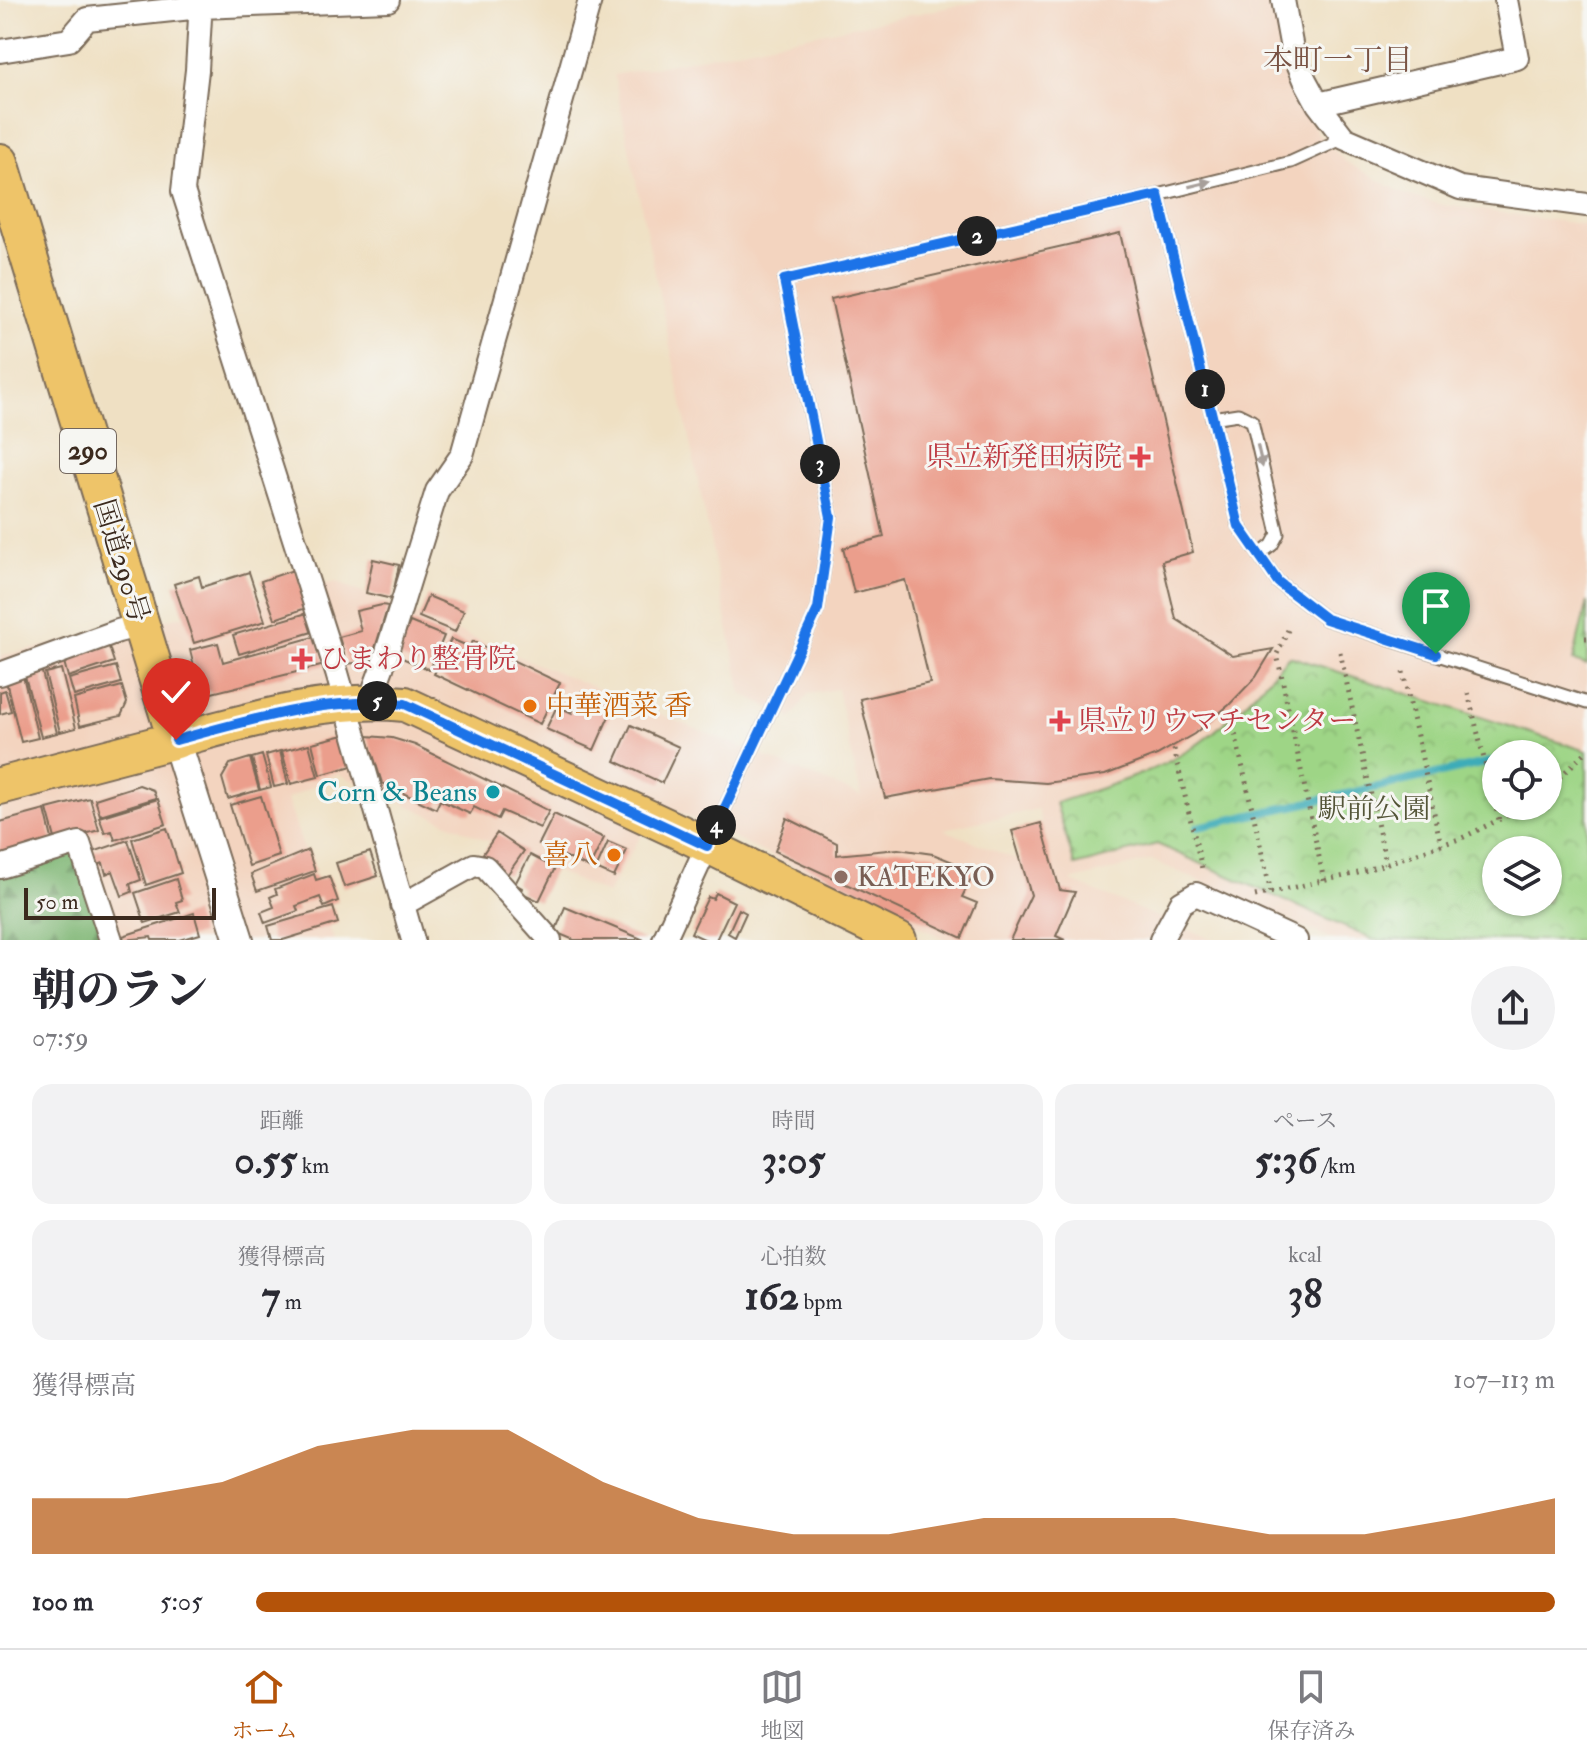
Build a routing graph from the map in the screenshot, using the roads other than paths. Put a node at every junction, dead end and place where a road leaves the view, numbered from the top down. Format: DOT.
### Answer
graph roads {
  1 [pos="388,0"];
  2 [pos="590,0"];
  3 [pos="1283,0"];
  4 [pos="1506,0"];
  5 [pos="201,3"];
  6 [pos="0,51"];
  7 [pos="1318,104"];
  8 [pos="1344,138"];
  9 [pos="0,162"];
  10 [pos="1158,195"];
  11 [pos="1587,205"];
  12 [pos="1212,418"];
  13 [pos="1259,555"];
  14 [pos="141,625"];
  15 [pos="0,674"];
  16 [pos="358,702"];
  17 [pos="1587,703"];
  18 [pos="176,740"];
  19 [pos="0,786"];
  20 [pos="707,846"];
  21 [pos="0,867"];
  22 [pos="402,905"];
  23 [pos="111,940"];
  24 [pos="239,940"];
  25 [pos="413,940"];
  26 [pos="550,940"];
  27 [pos="664,940"];
  28 [pos="899,940"];
  29 [pos="1161,940"];
  30 [pos="1296,940"];
  1 -- 5 [label="street"];
  2 -- 16 [label="street"];
  3 -- 7 [label="street"];
  4 -- 7 [label="street"];
  5 -- 6 [label="street"];
  5 -- 16 [label="street"];
  7 -- 8 [label="street"];
  10 -- 8 [label="lane, one-way"];
  8 -- 11 [label="street"];
  9 -- 14 [label="highway, 国道290号 / 290"];
  10 -- 12 [label="lane"];
  10 -- 20 [label="lane"];
  12 -- 13 [label="lane"];
  12 -- 13 [label="lane, one-way"];
  13 -- 17 [label="lane"];
  14 -- 15 [label="street"];
  14 -- 18 [label="highway, 国道290号 / 290"];
  16 -- 18 [label="main road"];
  16 -- 20 [label="main road"];
  16 -- 22 [label="street"];
  18 -- 19 [label="highway"];
  18 -- 24 [label="street"];
  20 -- 27 [label="street"];
  20 -- 28 [label="main road"];
  21 -- 23 [label="street"];
  22 -- 25 [label="street"];
  22 -- 26 [label="street"];
  29 -- 30 [label="street"];
}
